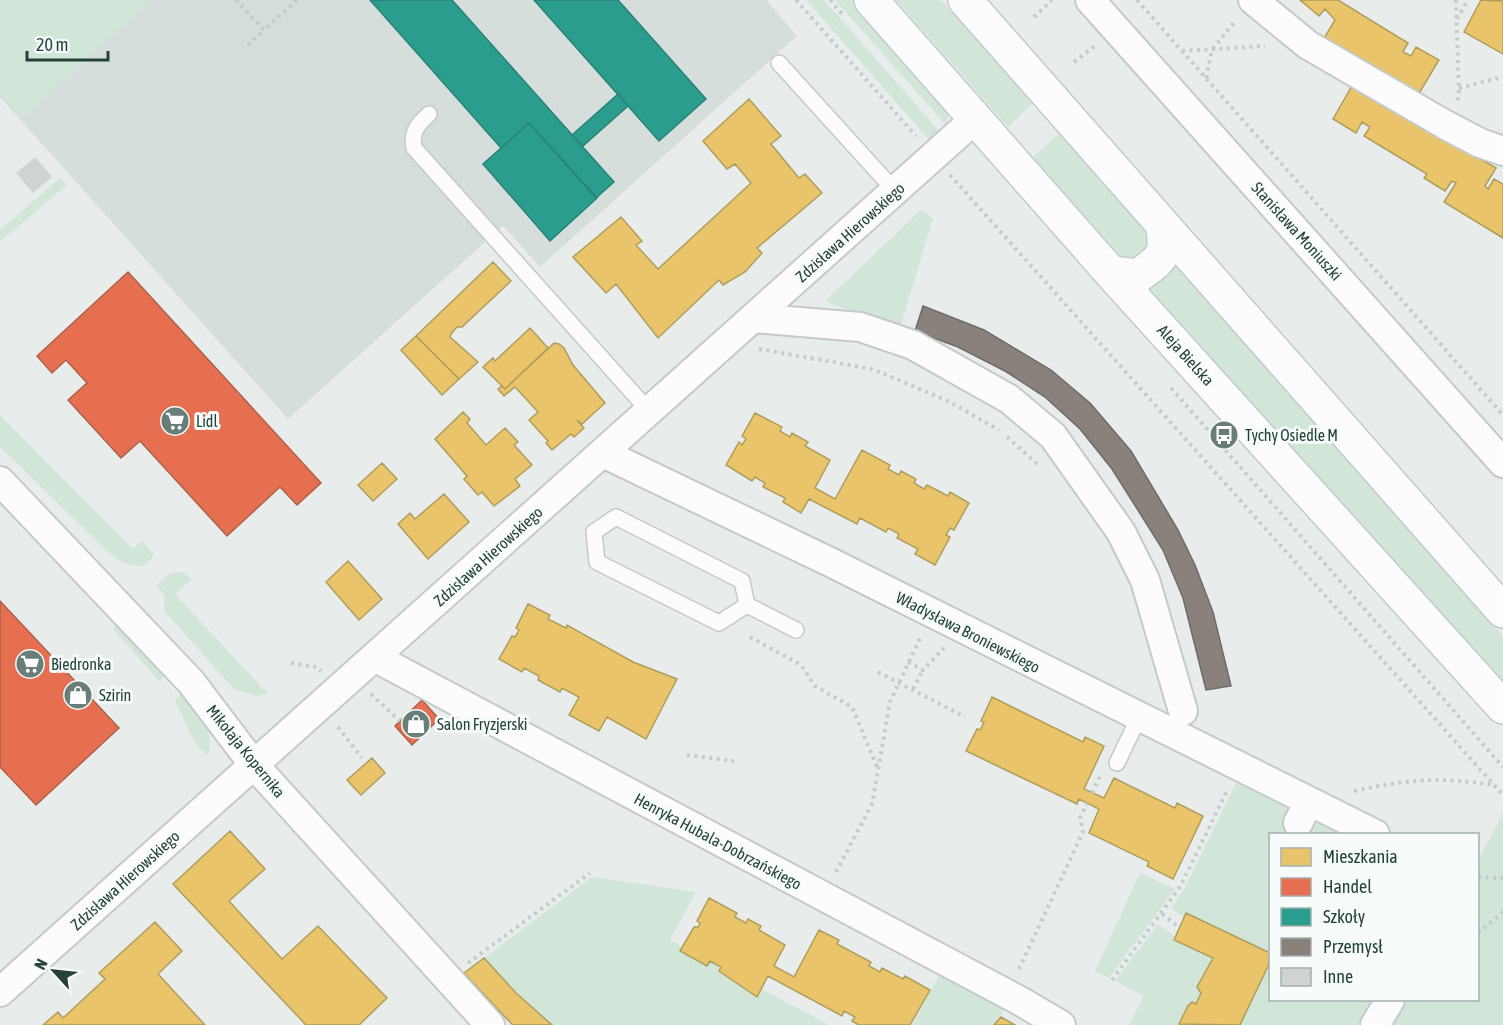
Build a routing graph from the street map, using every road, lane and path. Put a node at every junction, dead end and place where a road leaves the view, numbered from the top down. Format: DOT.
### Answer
graph roads {
  1 [pos="236,0"];
  2 [pos="297,0"];
  3 [pos="796,0"];
  4 [pos="872,0"];
  5 [pos="965,0"];
  6 [pos="1052,0"];
  7 [pos="1090,0"];
  8 [pos="1137,0"];
  9 [pos="1456,0"];
  10 [pos="1468,0"];
  11 [pos="1245,9"];
  12 [pos="1034,17"];
  13 [pos="1457,20"];
  14 [pos="264,30"];
  15 [pos="248,45"];
  16 [pos="1268,45"];
  17 [pos="1212,50"];
  18 [pos="1182,51"];
  19 [pos="779,63"];
  20 [pos="1503,77"];
  21 [pos="1206,79"];
  22 [pos="1459,88"];
  23 [pos="429,114"];
  24 [pos="975,119"];
  25 [pos="1444,124"];
  26 [pos="1503,151"];
  27 [pos="934,156"];
  28 [pos="895,191"];
  29 [pos="1162,224"];
  30 [pos="1111,273"];
  31 [pos="753,318"];
  32 [pos="755,348"];
  33 [pos="650,411"];
  34 [pos="1503,415"];
  35 [pos="603,453"];
  36 [pos="1503,463"];
  37 [pos="1044,473"];
  38 [pos="0,481"];
  39 [pos="747,605"];
  40 [pos="1503,611"];
  41 [pos="796,630"];
  42 [pos="923,632"];
  43 [pos="750,637"];
  44 [pos="946,645"];
  45 [pos="374,657"];
  46 [pos="789,658"];
  47 [pos="908,662"];
  48 [pos="786,664"];
  49 [pos="923,670"];
  50 [pos="878,672"];
  51 [pos="898,682"];
  52 [pos="913,689"];
  53 [pos="368,691"];
  54 [pos="1503,707"];
  55 [pos="1184,711"];
  56 [pos="965,717"];
  57 [pos="1139,717"];
  58 [pos="334,721"];
  59 [pos="400,721"];
  60 [pos="687,754"];
  61 [pos="362,758"];
  62 [pos="734,761"];
  63 [pos="1117,763"];
  64 [pos="254,765"];
  65 [pos="878,769"];
  66 [pos="1494,785"];
  67 [pos="1229,788"];
  68 [pos="1503,795"];
  69 [pos="1088,803"];
  70 [pos="1303,812"];
  71 [pos="1372,833"];
  72 [pos="590,873"];
  73 [pos="1479,877"];
  74 [pos="1503,878"];
  75 [pos="823,897"];
  76 [pos="1503,912"];
  77 [pos="1161,914"];
  78 [pos="1180,928"];
  79 [pos="1479,932"];
  80 [pos="447,978"];
  81 [pos="1112,980"];
  82 [pos="0,992"];
  83 [pos="1008,994"];
  84 [pos="1389,1001"];
  85 [pos="1057,1024"];
  86 [pos="490,1025"];
  87 [pos="1375,1025"];
  1 -- 14 [label="path"];
  2 -- 14 [label="path"];
  3 -- 27 [label="path"];
  4 -- 24 [label="main road, Aleja Bielska"];
  5 -- 29 [label="main road"];
  6 -- 12 [label="path"];
  7 -- 36 [label="street, Stanisława Moniuszki"];
  8 -- 18 [label="path"];
  9 -- 13 [label="path"];
  10 -- 13 [label="path"];
  11 -- 17 [label="path"];
  11 -- 25 [label="street"];
  13 -- 22 [label="path"];
  14 -- 15 [label="path"];
  16 -- 17 [label="path"];
  17 -- 18 [label="path"];
  17 -- 21 [label="path"];
  18 -- 21 [label="path"];
  19 -- 28 [label="lane"];
  20 -- 22 [label="path"];
  21 -- 34 [label="path"];
  22 -- 25 [label="path"];
  23 -- 33 [label="lane"];
  24 -- 27 [label="street, Zdzisława Hierowskiego"];
  24 -- 30 [label="main road, Aleja Bielska"];
  25 -- 26 [label="street"];
  27 -- 28 [label="street, Zdzisława Hierowskiego"];
  27 -- 66 [label="path"];
  28 -- 31 [label="street, Zdzisława Hierowskiego"];
  29 -- 30 [label="main road"];
  29 -- 40 [label="main road"];
  30 -- 54 [label="main road, Aleja Bielska"];
  31 -- 33 [label="street, Zdzisława Hierowskiego"];
  31 -- 55 [label="street"];
  32 -- 37 [label="path"];
  33 -- 35 [label="street, Zdzisława Hierowskiego"];
  35 -- 45 [label="street, Zdzisława Hierowskiego"];
  35 -- 57 [label="street, Władysława Broniewskiego"];
  38 -- 64 [label="street, Mikołaja Kopernika"];
  39 -- 39 [label="lane"];
  39 -- 41 [label="lane"];
  42 -- 47 [label="path"];
  43 -- 46 [label="path"];
  44 -- 49 [label="path"];
  45 -- 64 [label="street, Zdzisława Hierowskiego"];
  45 -- 75 [label="street, Henryka Hubala-Dobrzańskiego"];
  46 -- 48 [label="path"];
  46 -- 65 [label="path"];
  47 -- 49 [label="path"];
  47 -- 51 [label="path"];
  49 -- 52 [label="path"];
  50 -- 51 [label="path"];
  51 -- 52 [label="path"];
  51 -- 65 [label="path"];
  52 -- 56 [label="path"];
  53 -- 59 [label="path"];
  57 -- 63 [label="lane"];
  57 -- 70 [label="street, Władysława Broniewskiego"];
  58 -- 61 [label="path"];
  60 -- 62 [label="path"];
  64 -- 80 [label="street, Mikołaja Kopernika"];
  64 -- 82 [label="street, Zdzisława Hierowskiego"];
  65 -- 75 [label="path"];
  66 -- 68 [label="path"];
  66 -- 70 [label="path"];
  67 -- 77 [label="path"];
  69 -- 83 [label="path"];
  70 -- 71 [label="street"];
  72 -- 80 [label="path"];
  73 -- 74 [label="path"];
  75 -- 83 [label="street, Henryka Hubala-Dobrzańskiego"];
  76 -- 79 [label="path"];
  77 -- 78 [label="path"];
  77 -- 81 [label="path"];
  80 -- 86 [label="street, Mikołaja Kopernika"];
  83 -- 85 [label="street, Henryka Hubala-Dobrzańskiego"];
  84 -- 87 [label="street"];
}
